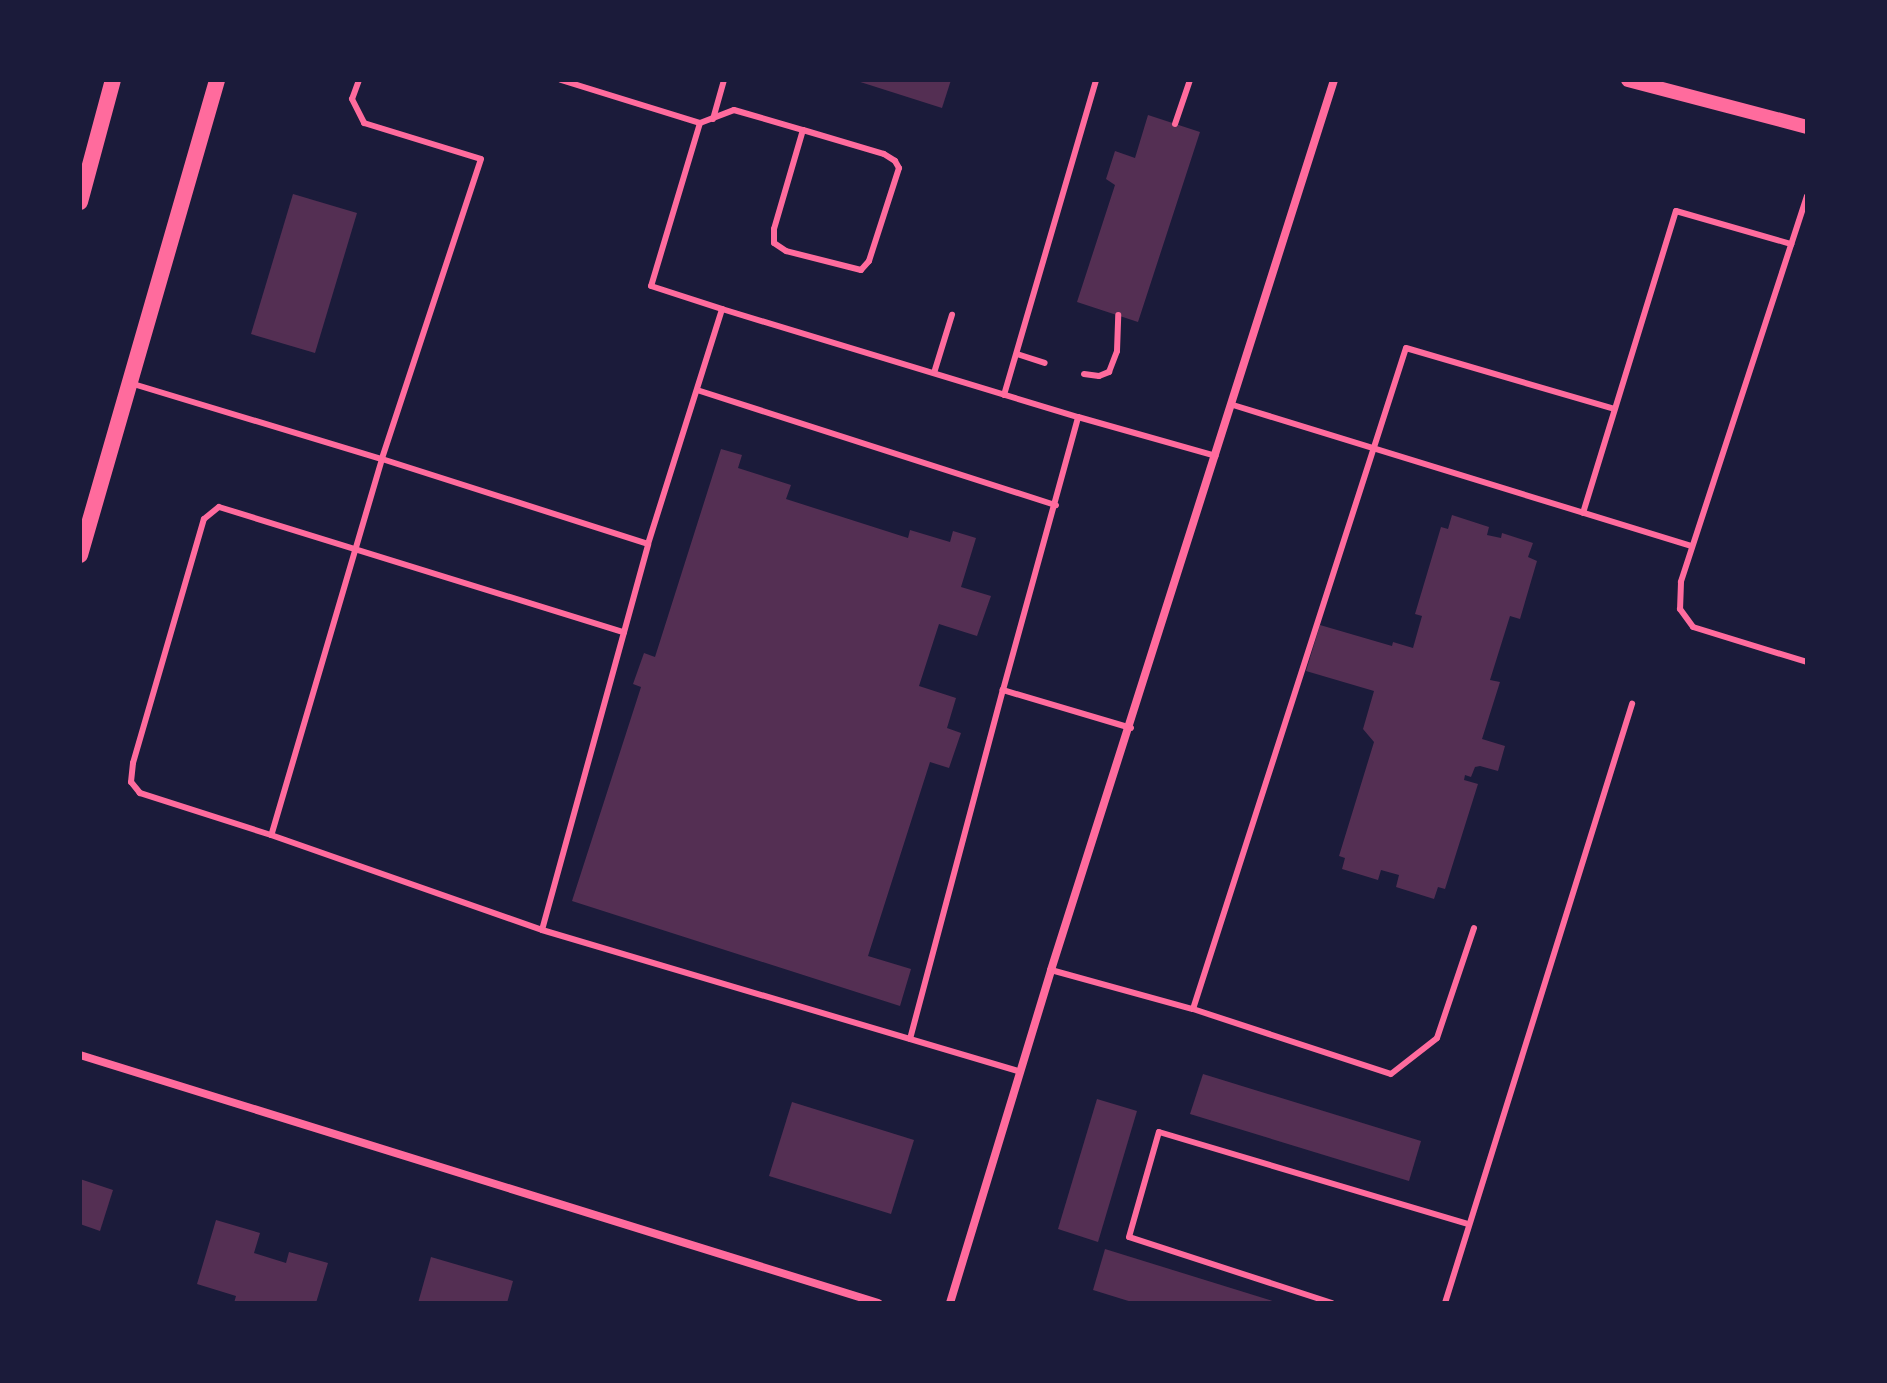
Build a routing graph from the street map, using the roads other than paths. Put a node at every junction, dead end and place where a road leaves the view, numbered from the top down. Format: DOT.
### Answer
graph roads {
  1 [pos="113,80"];
  2 [pos="217,80"];
  3 [pos="359,80"];
  4 [pos="561,80"];
  5 [pos="724,80"];
  6 [pos="1096,80"];
  7 [pos="1190,80"];
  8 [pos="1334,80"];
  9 [pos="1628,80"];
  10 [pos="713,119"];
  11 [pos="700,123"];
  12 [pos="1175,124"];
  13 [pos="1807,127"];
  14 [pos="803,130"];
  15 [pos="1807,196"];
  16 [pos="80,202"];
  17 [pos="1791,244"];
  18 [pos="722,309"];
  19 [pos="952,315"];
  20 [pos="1118,315"];
  21 [pos="1017,354"];
  22 [pos="1045,363"];
  23 [pos="934,373"];
  24 [pos="1084,374"];
  25 [pos="130,383"];
  26 [pos="697,390"];
  27 [pos="1004,395"];
  28 [pos="1233,405"];
  29 [pos="1614,409"];
  30 [pos="1078,417"];
  31 [pos="1371,449"];
  32 [pos="1216,456"];
  33 [pos="382,459"];
  34 [pos="1056,505"];
  35 [pos="1583,513"];
  36 [pos="648,544"];
  37 [pos="1692,546"];
  38 [pos="358,547"];
  39 [pos="80,555"];
  40 [pos="624,632"];
  41 [pos="1807,662"];
  42 [pos="1003,690"];
  43 [pos="1632,704"];
  44 [pos="1131,728"];
  45 [pos="271,835"];
  46 [pos="1474,928"];
  47 [pos="542,930"];
  48 [pos="1051,970"];
  49 [pos="1193,1009"];
  50 [pos="910,1039"];
  51 [pos="80,1055"];
  52 [pos="1020,1072"];
  53 [pos="1468,1224"];
  54 [pos="878,1303"];
  55 [pos="950,1303"];
  56 [pos="1332,1303"];
  57 [pos="1445,1303"];
  1 -- 16 [label="main road"];
  2 -- 25 [label="main road"];
  3 -- 33 [label="lane"];
  4 -- 11 [label="lane"];
  5 -- 10 [label="lane"];
  6 -- 21 [label="lane"];
  7 -- 12 [label="lane"];
  8 -- 28 [label="street"];
  9 -- 13 [label="street"];
  10 -- 11 [label="lane"];
  10 -- 14 [label="lane"];
  11 -- 18 [label="lane"];
  14 -- 14 [label="lane"];
  15 -- 17 [label="lane"];
  17 -- 29 [label="lane"];
  17 -- 37 [label="lane"];
  18 -- 23 [label="lane"];
  18 -- 26 [label="lane"];
  19 -- 23 [label="lane"];
  20 -- 24 [label="lane"];
  21 -- 22 [label="lane"];
  21 -- 27 [label="lane"];
  23 -- 27 [label="lane"];
  25 -- 33 [label="lane"];
  25 -- 39 [label="main road"];
  26 -- 34 [label="lane"];
  26 -- 36 [label="lane"];
  27 -- 30 [label="lane"];
  28 -- 31 [label="lane"];
  28 -- 32 [label="street"];
  29 -- 31 [label="lane"];
  29 -- 35 [label="lane"];
  30 -- 32 [label="lane"];
  30 -- 34 [label="lane"];
  31 -- 35 [label="lane"];
  31 -- 49 [label="lane"];
  32 -- 44 [label="street"];
  33 -- 36 [label="lane"];
  33 -- 38 [label="lane"];
  34 -- 42 [label="lane"];
  35 -- 37 [label="lane"];
  36 -- 40 [label="lane"];
  37 -- 41 [label="lane"];
  38 -- 40 [label="lane"];
  38 -- 45 [label="lane"];
  38 -- 45 [label="lane"];
  40 -- 47 [label="lane"];
  42 -- 44 [label="lane"];
  42 -- 50 [label="lane"];
  43 -- 53 [label="lane"];
  44 -- 48 [label="street"];
  45 -- 47 [label="lane"];
  46 -- 49 [label="lane"];
  47 -- 50 [label="lane"];
  48 -- 49 [label="lane"];
  48 -- 52 [label="street"];
  50 -- 52 [label="lane"];
  51 -- 54 [label="street"];
  52 -- 55 [label="street"];
  53 -- 56 [label="lane"];
  53 -- 57 [label="lane"];
}
